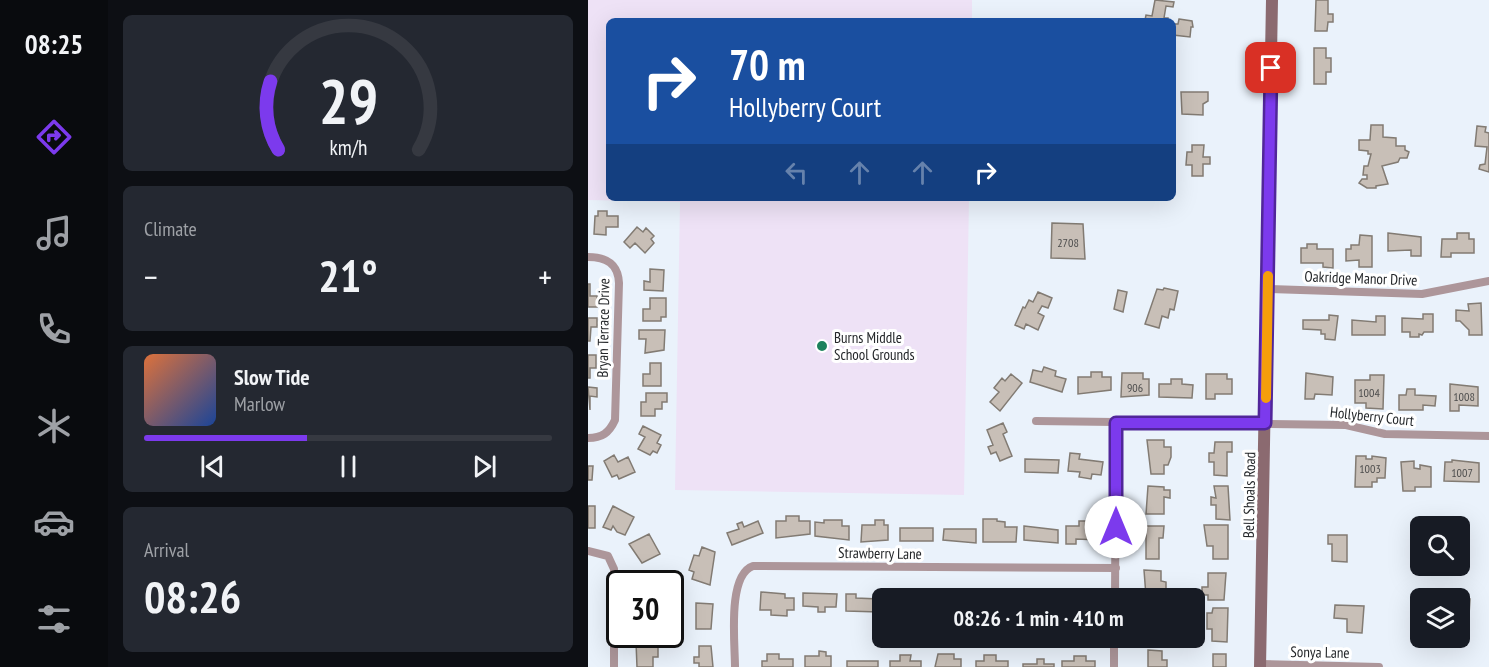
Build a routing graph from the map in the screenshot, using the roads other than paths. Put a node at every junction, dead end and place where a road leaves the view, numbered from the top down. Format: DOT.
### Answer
graph roads {
  1 [pos="1272,0"];
  2 [pos="588,257"];
  3 [pos="1489,281"];
  4 [pos="1268,289"];
  5 [pos="1036,421"];
  6 [pos="1116,423"];
  7 [pos="1265,423"];
  8 [pos="1489,436"];
  9 [pos="588,438"];
  10 [pos="588,551"];
  11 [pos="1116,568"];
  12 [pos="1115,588"];
  13 [pos="1114,648"];
  14 [pos="1260,666"];
  15 [pos="614,667"];
  16 [pos="735,667"];
  17 [pos="1114,667"];
  18 [pos="1378,667"];
  1 -- 4 [label="main road, Bell Shoals Road"];
  2 -- 9 [label="street, Bryan Terrace Drive"];
  3 -- 4 [label="street, Oakridge Manor Drive"];
  4 -- 7 [label="main road, Bell Shoals Road"];
  5 -- 6 [label="street, Hollyberry Court"];
  6 -- 7 [label="street, Hollyberry Court"];
  6 -- 11 [label="street"];
  7 -- 8 [label="street, Hollyberry Court"];
  7 -- 14 [label="main road, Bell Shoals Road"];
  10 -- 15 [label="street"];
  11 -- 12 [label="street"];
  11 -- 16 [label="street, Strawberry Lane"];
  13 -- 17 [label="street"];
  14 -- 18 [label="street, Sonya Lane"];
}
